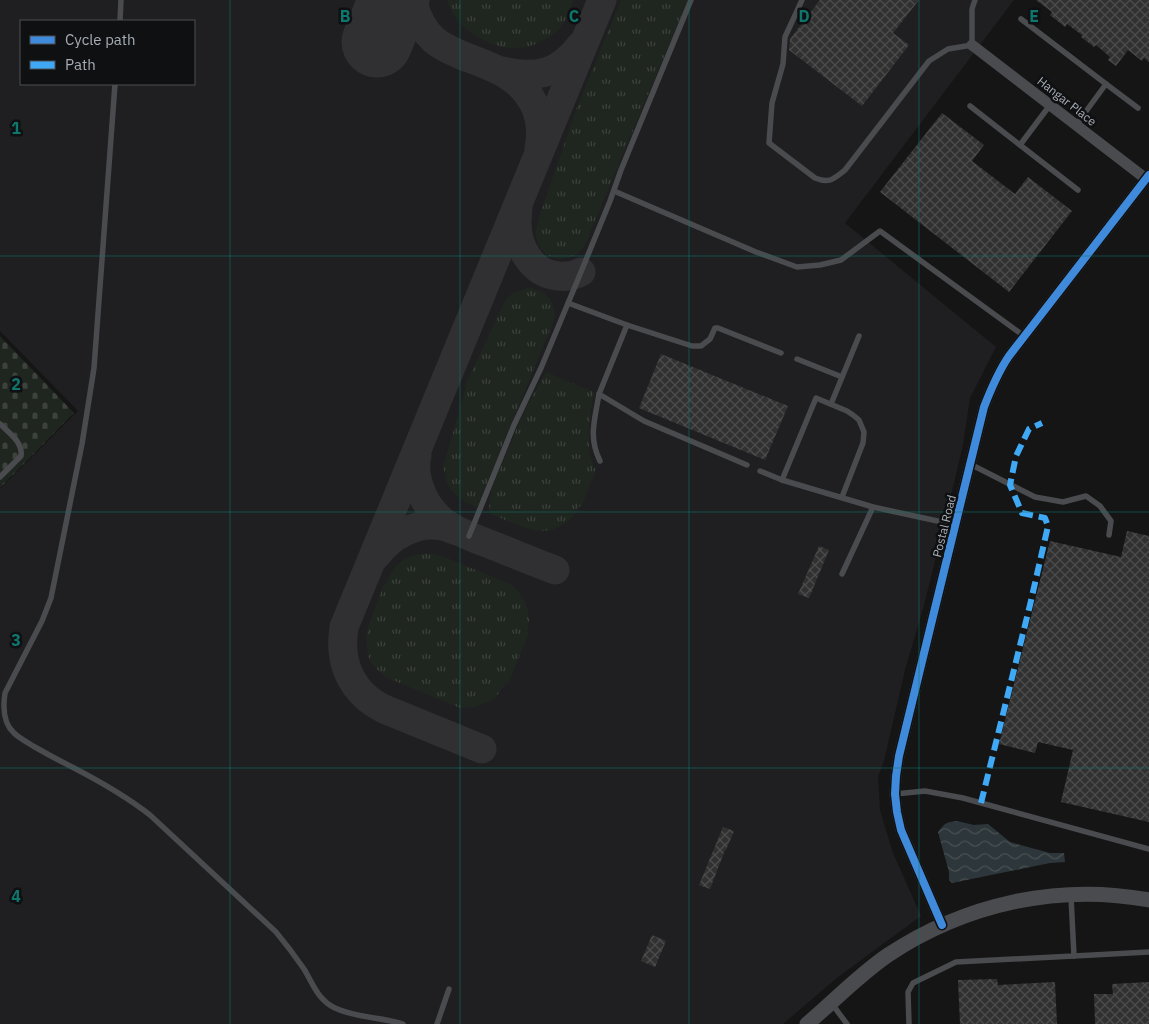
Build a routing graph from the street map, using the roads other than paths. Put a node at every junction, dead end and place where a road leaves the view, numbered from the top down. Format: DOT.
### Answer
graph roads {
  1 [pos="121,0"];
  2 [pos="691,0"];
  3 [pos="802,0"];
  4 [pos="975,0"];
  5 [pos="1021,19"];
  6 [pos="120,20"];
  7 [pos="972,45"];
  8 [pos="1106,84"];
  9 [pos="114,85"];
  10 [pos="1050,105"];
  11 [pos="970,106"];
  12 [pos="1138,108"];
  13 [pos="1076,125"];
  14 [pos="1020,145"];
  15 [pos="1148,179"];
  16 [pos="1078,190"];
  17 [pos="614,191"];
  18 [pos="568,303"];
  19 [pos="627,325"];
  20 [pos="859,336"];
  21 [pos="1024,336"];
  22 [pos="782,353"];
  23 [pos="797,358"];
  24 [pos="842,378"];
  25 [pos="599,394"];
  26 [pos="832,404"];
  27 [pos="0,424"];
  28 [pos="600,461"];
  29 [pos="970,464"];
  30 [pos="748,465"];
  31 [pos="760,471"];
  32 [pos="0,477"];
  33 [pos="782,480"];
  34 [pos="842,497"];
  35 [pos="873,507"];
  36 [pos="956,525"];
  37 [pos="1109,535"];
  38 [pos="470,536"];
  39 [pos="842,574"];
  40 [pos="896,794"];
  41 [pos="1149,849"];
  42 [pos="1071,894"];
  43 [pos="1149,900"];
  44 [pos="942,925"];
  45 [pos="1149,952"];
  46 [pos="1074,956"];
  47 [pos="449,989"];
  48 [pos="831,1003"];
  49 [pos="403,1024"];
  50 [pos="437,1024"];
  51 [pos="807,1024"];
  52 [pos="848,1024"];
  53 [pos="909,1024"];
  1 -- 6 [label="lane"];
  2 -- 17 [label="lane"];
  3 -- 7 [label="lane"];
  4 -- 7 [label="lane"];
  5 -- 8 [label="lane"];
  7 -- 10 [label="street, Hangar Place"];
  8 -- 12 [label="lane"];
  8 -- 13 [label="lane"];
  9 -- 49 [label="lane"];
  10 -- 13 [label="street, Hangar Place"];
  10 -- 14 [label="lane"];
  11 -- 14 [label="lane"];
  13 -- 15 [label="street, Hangar Place"];
  14 -- 16 [label="lane"];
  15 -- 21 [label="street, Postal Road"];
  17 -- 18 [label="lane"];
  17 -- 21 [label="lane"];
  18 -- 19 [label="lane"];
  18 -- 38 [label="lane"];
  19 -- 22 [label="lane"];
  19 -- 25 [label="lane"];
  20 -- 24 [label="lane"];
  21 -- 29 [label="street, Postal Road"];
  23 -- 24 [label="lane"];
  24 -- 26 [label="lane"];
  25 -- 28 [label="lane"];
  25 -- 30 [label="lane"];
  26 -- 33 [label="lane"];
  26 -- 34 [label="lane"];
  27 -- 32 [label="lane"];
  29 -- 36 [label="street, Postal Road"];
  29 -- 37 [label="lane"];
  31 -- 33 [label="lane"];
  33 -- 34 [label="lane"];
  34 -- 35 [label="lane"];
  35 -- 36 [label="lane"];
  35 -- 39 [label="lane"];
  36 -- 40 [label="street, Postal Road"];
  40 -- 41 [label="lane"];
  40 -- 44 [label="street, Postal Road"];
  42 -- 43 [label="street"];
  42 -- 44 [label="street"];
  42 -- 46 [label="lane"];
  44 -- 48 [label="street"];
  45 -- 46 [label="lane"];
  46 -- 53 [label="lane"];
  47 -- 50 [label="lane"];
  48 -- 51 [label="street"];
  48 -- 52 [label="lane"];
}
